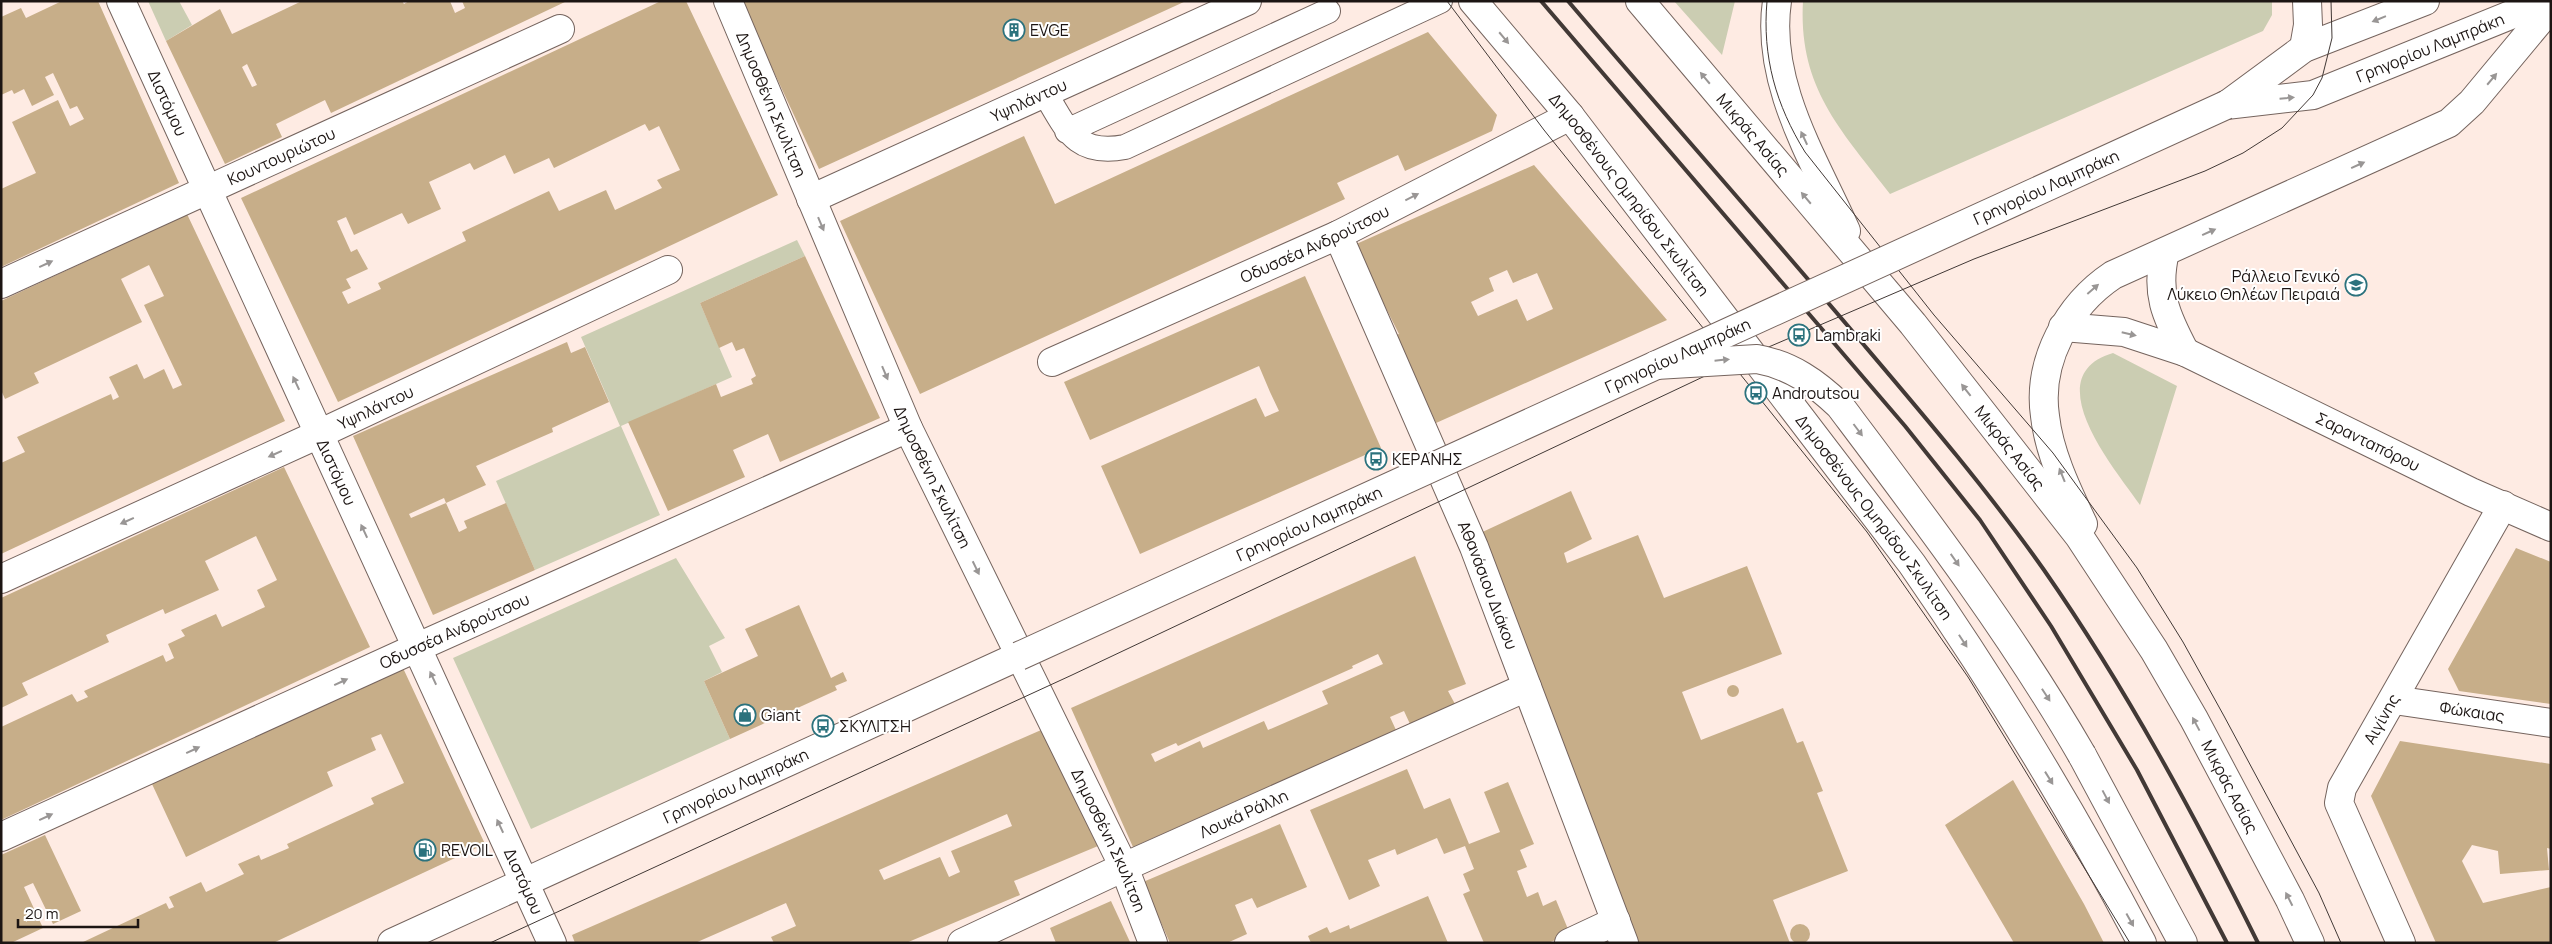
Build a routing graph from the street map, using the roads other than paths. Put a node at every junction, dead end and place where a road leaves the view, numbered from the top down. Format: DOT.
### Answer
graph roads {
  1 [pos="121,1"];
  2 [pos="728,1"];
  3 [pos="1246,1"];
  4 [pos="1440,1"];
  5 [pos="1473,1"];
  6 [pos="1640,1"];
  7 [pos="1777,1"];
  8 [pos="2307,1"];
  9 [pos="2425,1"];
  10 [pos="2545,1"];
  11 [pos="2551,7"];
  12 [pos="1328,11"];
  13 [pos="560,28"];
  14 [pos="2304,48"];
  15 [pos="1045,93"];
  16 [pos="2226,105"];
  17 [pos="1570,116"];
  18 [pos="1067,131"];
  19 [pos="206,190"];
  20 [pos="811,199"];
  21 [pos="1338,235"];
  22 [pos="2165,252"];
  23 [pos="1860,262"];
  24 [pos="668,270"];
  25 [pos="1,284"];
  26 [pos="2064,327"];
  27 [pos="2185,352"];
  28 [pos="1052,362"];
  29 [pos="1656,365"];
  30 [pos="908,428"];
  31 [pos="319,434"];
  32 [pos="2503,505"];
  33 [pos="2551,527"];
  34 [pos="1,578"];
  35 [pos="2111,583"];
  36 [pos="418,647"];
  37 [pos="1019,656"];
  38 [pos="1527,687"];
  39 [pos="2394,700"];
  40 [pos="2551,724"];
  41 [pos="1,837"];
  42 [pos="1124,867"];
  43 [pos="526,881"];
  44 [pos="1620,932"];
  45 [pos="392,943"];
  46 [pos="552,943"];
  47 [pos="962,943"];
  48 [pos="1153,943"];
  49 [pos="1569,943"];
  50 [pos="2142,943"];
  51 [pos="2183,943"];
  52 [pos="2310,943"];
  53 [pos="2401,943"];
  1 -- 19 [label="street, Διστόμου"];
  2 -- 20 [label="street, Δημοσθένη Σκυλίτση"];
  3 -- 15 [label="street, Υψηλάντου"];
  4 -- 18 [label="lane"];
  5 -- 17 [label="street, Δημοσθένους Ομηρίδου Σκυλίτση, one-way"];
  23 -- 6 [label="street, Μικράς Ασίας, one-way"];
  23 -- 7 [label="street, one-way"];
  8 -- 14 [label="street"];
  9 -- 14 [label="street, Γρηγορίου Λαμπράκη, one-way"];
  16 -- 10 [label="street, Γρηγορίου Λαμπράκη, one-way"];
  22 -- 11 [label="street, one-way"];
  12 -- 18 [label="lane"];
  13 -- 19 [label="street, Κουντουριώτου"];
  14 -- 16 [label="street, Γρηγορίου Λαμπράκη"];
  15 -- 18 [label="lane"];
  15 -- 20 [label="street, Υψηλάντου"];
  16 -- 29 [label="street, Γρηγορίου Λαμπράκη, bridge"];
  21 -- 17 [label="street, Οδυσσέα Ανδρούτσου, one-way"];
  17 -- 50 [label="street, Δημοσθένους Ομηρίδου Σκυλίτση, one-way"];
  25 -- 19 [label="street, Κουντουριώτου, one-way"];
  31 -- 19 [label="street, Διστόμου, one-way"];
  20 -- 30 [label="street, Δημοσθένη Σκυλίτση, one-way"];
  21 -- 28 [label="street, Οδυσσέα Ανδρούτσου"];
  21 -- 38 [label="street, Αθανάσιου Διάκου"];
  26 -- 22 [label="street, one-way"];
  22 -- 27 [label="street"];
  35 -- 23 [label="street, Μικράς Ασίας, one-way"];
  24 -- 31 [label="street, Υψηλάντου"];
  26 -- 27 [label="street, Σαρανταπόρου, one-way"];
  35 -- 26 [label="street, one-way"];
  27 -- 32 [label="street, Σαρανταπόρου"];
  29 -- 37 [label="street, Γρηγορίου Λαμπράκη, bridge"];
  29 -- 51 [label="street, one-way, bridge"];
  30 -- 36 [label="street, Οδυσσέα Ανδρούτσου"];
  30 -- 37 [label="street, Δημοσθένη Σκυλίτση, one-way"];
  31 -- 34 [label="street, Υψηλάντου, one-way"];
  36 -- 31 [label="street, Διστόμου, one-way"];
  32 -- 33 [label="street, Σαρανταπόρου"];
  32 -- 39 [label="street, Αιγίνης"];
  52 -- 35 [label="street, Μικράς Ασίας, one-way"];
  41 -- 36 [label="street, Οδυσσέα Ανδρούτσου, one-way"];
  43 -- 36 [label="street, Διστόμου, one-way"];
  37 -- 42 [label="street, Δημοσθένη Σκυλίτση"];
  37 -- 43 [label="street, Γρηγορίου Λαμπράκη"];
  38 -- 42 [label="street, Λουκά Ράλλη"];
  38 -- 44 [label="street, Αθανάσιου Διάκου"];
  39 -- 40 [label="street, Φώκαιας"];
  39 -- 53 [label="street, Αιγίνης"];
  42 -- 47 [label="street, Λουκά Ράλλη"];
  42 -- 48 [label="street, Δημοσθένη Σκυλίτση"];
  43 -- 45 [label="street, Γρηγορίου Λαμπράκη"];
  43 -- 46 [label="street, Διστόμου"];
  44 -- 49 [label="street"];
}
